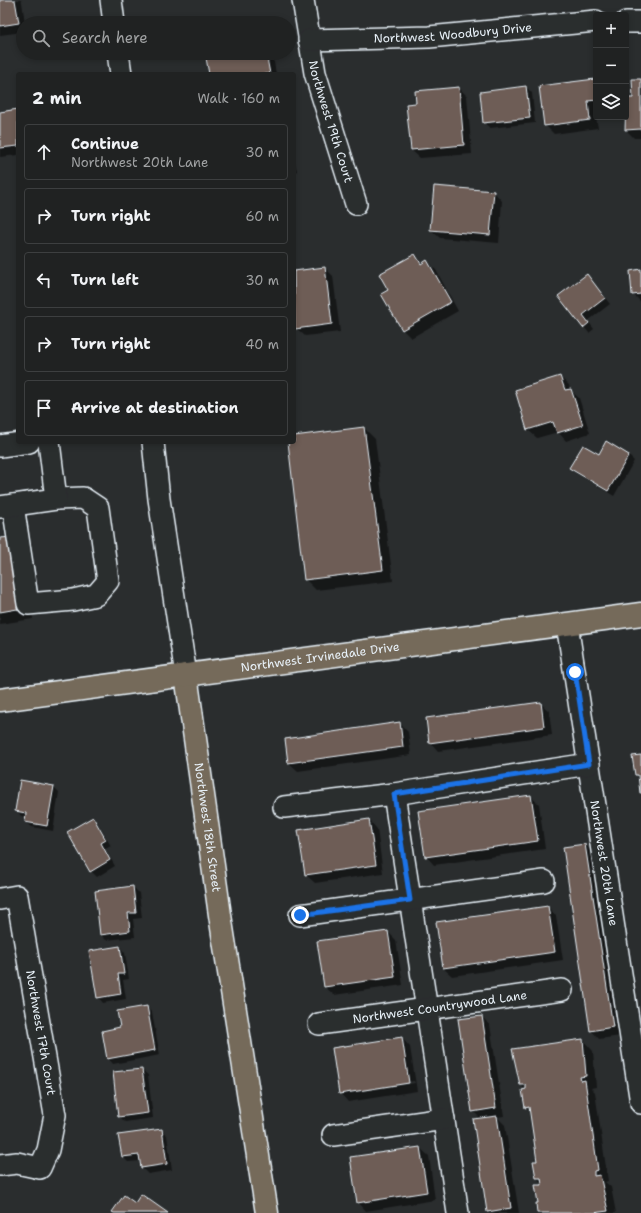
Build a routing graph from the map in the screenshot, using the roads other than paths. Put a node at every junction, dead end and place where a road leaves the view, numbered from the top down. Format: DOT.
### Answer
graph roads {
  1 [pos="111,0"];
  2 [pos="303,0"];
  3 [pos="113,16"];
  4 [pos="593,21"];
  5 [pos="629,22"];
  6 [pos="641,22"];
  7 [pos="309,40"];
  8 [pos="119,60"];
  9 [pos="121,72"];
  10 [pos="356,204"];
  11 [pos="16,444"];
  12 [pos="49,444"];
  13 [pos="153,444"];
  14 [pos="0,446"];
  15 [pos="56,499"];
  16 [pos="7,506"];
  17 [pos="641,614"];
  18 [pos="567,624"];
  19 [pos="186,675"];
  20 [pos="0,700"];
  21 [pos="589,764"];
  22 [pos="394,794"];
  23 [pos="284,807"];
  24 [pos="544,881"];
  25 [pos="9,898"];
  26 [pos="410,900"];
  27 [pos="300,915"];
  28 [pos="562,990"];
  29 [pos="633,993"];
  30 [pos="427,1009"];
  31 [pos="318,1024"];
  32 [pos="641,1103"];
  33 [pos="444,1119"];
  34 [pos="333,1135"];
  35 [pos="0,1164"];
  36 [pos="267,1213"];
  37 [pos="458,1213"];
  1 -- 3 [label="street"];
  2 -- 7 [label="street, Northwest 19th Court"];
  4 -- 7 [label="street, Northwest Woodbury Drive"];
  5 -- 6 [label="street"];
  7 -- 10 [label="street, Northwest 19th Court"];
  8 -- 9 [label="street"];
  11 -- 14 [label="street"];
  12 -- 15 [label="street"];
  13 -- 19 [label="street, Northwest 18th Street"];
  15 -- 16 [label="street"];
  15 -- 16 [label="street"];
  17 -- 18 [label="main road, Northwest Irvinedale Drive"];
  18 -- 19 [label="main road, Northwest Irvinedale Drive"];
  18 -- 21 [label="street, Northwest 20th Lane"];
  19 -- 20 [label="main road, Northwest Irvinedale Drive"];
  19 -- 36 [label="main road, Northwest 18th Street"];
  21 -- 22 [label="street"];
  21 -- 29 [label="street, Northwest 20th Lane"];
  22 -- 23 [label="street"];
  22 -- 26 [label="street"];
  24 -- 26 [label="street"];
  25 -- 35 [label="street, Northwest 17th Court"];
  26 -- 27 [label="street"];
  26 -- 30 [label="street"];
  28 -- 30 [label="street, Northwest Countrywood Lane"];
  29 -- 32 [label="street, Northwest 20th Lane"];
  30 -- 31 [label="street, Northwest Countrywood Lane"];
  30 -- 33 [label="street"];
  33 -- 34 [label="street"];
  33 -- 37 [label="street"];
}
